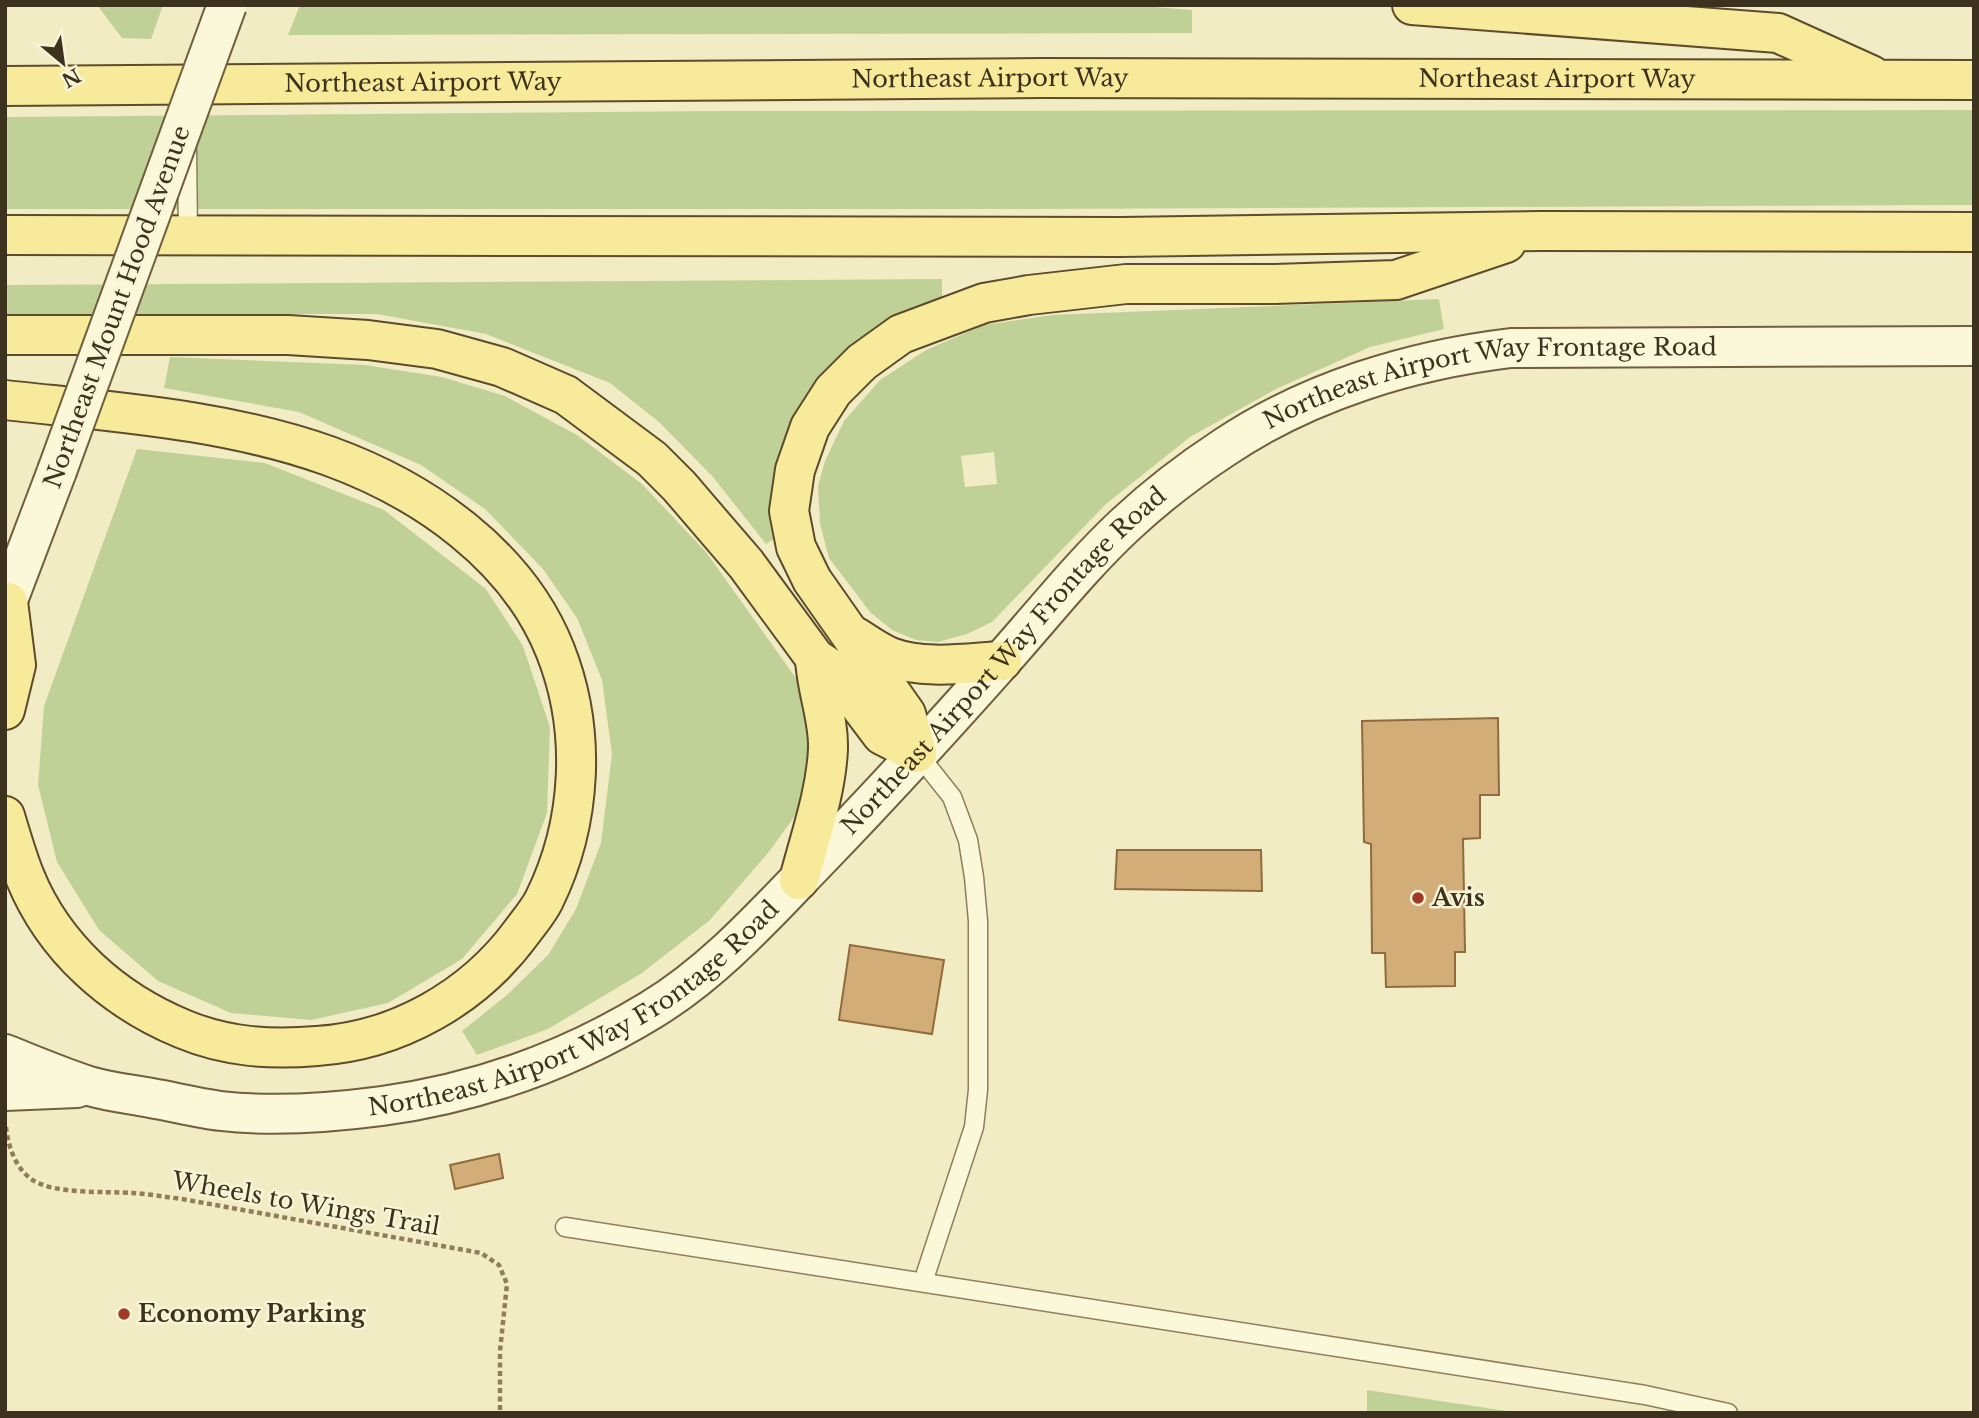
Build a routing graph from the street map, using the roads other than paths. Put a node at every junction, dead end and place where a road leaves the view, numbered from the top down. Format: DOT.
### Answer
graph roads {
  1 [pos="228,5"];
  2 [pos="1412,5"];
  3 [pos="1882,80"];
  4 [pos="1974,80"];
  5 [pos="187,85"];
  6 [pos="5,86"];
  7 [pos="1541,231"];
  8 [pos="1974,232"];
  9 [pos="5,235"];
  10 [pos="188,236"];
  11 [pos="5,335"];
  12 [pos="1974,346"];
  13 [pos="5,400"];
  14 [pos="7,605"];
  15 [pos="848,632"];
  16 [pos="815,658"];
  17 [pos="1002,661"];
  18 [pos="5,710"];
  19 [pos="917,753"];
  20 [pos="5,816"];
  21 [pos="799,880"];
  22 [pos="5,1054"];
  23 [pos="93,1087"];
  24 [pos="5,1091"];
  25 [pos="565,1227"];
  26 [pos="923,1282"];
  27 [pos="1728,1413"];
  1 -- 14 [label="street, Northeast Mount Hood Avenue, bridge"];
  2 -- 3 [label="main road"];
  3 -- 4 [label="main road, Northeast Airport Way"];
  3 -- 5 [label="main road, Northeast Airport Way"];
  5 -- 6 [label="main road, Northeast Airport Way"];
  5 -- 10 [label="lane"];
  7 -- 8 [label="main road"];
  7 -- 10 [label="main road"];
  7 -- 15 [label="main road"];
  9 -- 10 [label="main road"];
  11 -- 16 [label="main road"];
  12 -- 17 [label="street, Northeast Airport Way Frontage Road"];
  13 -- 20 [label="main road"];
  14 -- 18 [label="main road"];
  15 -- 17 [label="main road"];
  15 -- 19 [label="main road"];
  16 -- 19 [label="main road"];
  16 -- 21 [label="main road"];
  17 -- 19 [label="street, Northeast Airport Way Frontage Road"];
  19 -- 21 [label="street, Northeast Airport Way Frontage Road"];
  19 -- 26 [label="lane"];
  21 -- 23 [label="street, Northeast Airport Way Frontage Road"];
  22 -- 23 [label="street, Northeast Airport Way Frontage Road"];
  23 -- 24 [label="street, Northeast Airport Way Frontage Road"];
  25 -- 26 [label="lane"];
  26 -- 27 [label="lane"];
}
